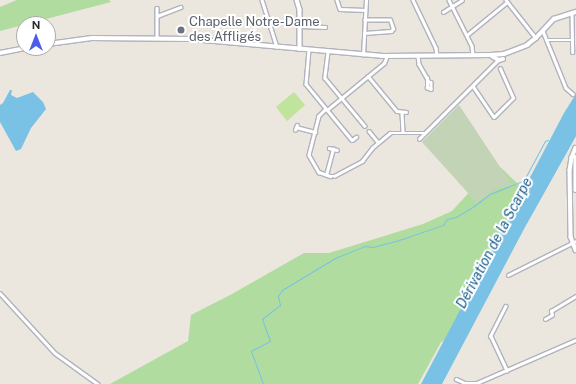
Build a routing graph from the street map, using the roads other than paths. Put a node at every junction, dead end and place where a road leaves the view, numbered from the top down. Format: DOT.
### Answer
graph roads {
  1 [pos="262,0"];
  2 [pos="297,0"];
  3 [pos="337,0"];
  4 [pos="366,0"];
  5 [pos="412,0"];
  6 [pos="449,0"];
  7 [pos="462,0"];
  8 [pos="507,1"];
  9 [pos="180,6"];
  10 [pos="453,7"];
  11 [pos="157,8"];
  12 [pos="365,10"];
  13 [pos="443,12"];
  14 [pos="574,12"];
  15 [pos="157,16"];
  16 [pos="365,20"];
  17 [pos="300,26"];
  18 [pos="325,27"];
  19 [pos="542,31"];
  20 [pos="364,33"];
  21 [pos="467,35"];
  22 [pos="157,38"];
  23 [pos="536,38"];
  24 [pos="546,40"];
  25 [pos="573,40"];
  26 [pos="56,43"];
  27 [pos="277,47"];
  28 [pos="16,49"];
  29 [pos="300,49"];
  30 [pos="310,50"];
  31 [pos="512,51"];
  32 [pos="0,52"];
  33 [pos="328,52"];
  34 [pos="573,52"];
  35 [pos="363,55"];
  36 [pos="418,55"];
  37 [pos="437,55"];
  38 [pos="474,55"];
  39 [pos="386,56"];
  40 [pos="499,57"];
  41 [pos="500,69"];
  42 [pos="368,76"];
  43 [pos="427,78"];
  44 [pos="473,86"];
  45 [pos="573,94"];
  46 [pos="342,98"];
  47 [pos="327,109"];
  48 [pos="365,126"];
  49 [pos="296,128"];
  50 [pos="369,131"];
  51 [pos="315,132"];
  52 [pos="403,132"];
  53 [pos="425,133"];
  54 [pos="356,137"];
  55 [pos="419,139"];
  56 [pos="378,142"];
  57 [pos="329,148"];
  58 [pos="576,148"];
  59 [pos="576,157"];
  60 [pos="326,175"];
  61 [pos="576,190"];
  62 [pos="574,242"];
  63 [pos="576,250"];
  64 [pos="508,275"];
  65 [pos="0,293"];
  66 [pos="576,296"];
  67 [pos="506,306"];
  68 [pos="545,318"];
  69 [pos="576,340"];
  70 [pos="507,370"];
  71 [pos="456,379"];
  72 [pos="98,384"];
  1 -- 27 [label="street"];
  2 -- 17 [label="main road"];
  3 -- 12 [label="street"];
  4 -- 12 [label="street"];
  5 -- 37 [label="street"];
  6 -- 10 [label="street"];
  7 -- 10 [label="street"];
  8 -- 21 [label="street"];
  8 -- 23 [label="street"];
  9 -- 15 [label="street"];
  10 -- 13 [label="street"];
  10 -- 21 [label="street"];
  11 -- 15 [label="street"];
  12 -- 16 [label="street"];
  14 -- 19 [label="main road"];
  14 -- 25 [label="street"];
  15 -- 22 [label="street"];
  16 -- 20 [label="street"];
  16 -- 20 [label="street"];
  17 -- 18 [label="street"];
  17 -- 29 [label="main road"];
  19 -- 23 [label="main road"];
  19 -- 24 [label="street"];
  20 -- 35 [label="street"];
  21 -- 38 [label="street"];
  22 -- 26 [label="main road"];
  22 -- 27 [label="main road"];
  23 -- 31 [label="main road"];
  24 -- 25 [label="street"];
  24 -- 45 [label="street"];
  25 -- 34 [label="street"];
  27 -- 29 [label="main road"];
  28 -- 32 [label="main road"];
  29 -- 30 [label="main road"];
  30 -- 33 [label="main road"];
  30 -- 47 [label="street"];
  31 -- 40 [label="main road"];
  31 -- 40 [label="main road"];
  33 -- 35 [label="main road"];
  33 -- 46 [label="street"];
  35 -- 39 [label="main road"];
  36 -- 37 [label="main road"];
  36 -- 39 [label="main road"];
  36 -- 43 [label="street"];
  37 -- 38 [label="main road"];
  38 -- 40 [label="main road"];
  39 -- 42 [label="street"];
  40 -- 44 [label="street"];
  41 -- 44 [label="street"];
  42 -- 46 [label="street"];
  42 -- 52 [label="street"];
  44 -- 53 [label="street"];
  46 -- 47 [label="street"];
  46 -- 48 [label="street"];
  47 -- 51 [label="street"];
  47 -- 54 [label="street"];
  49 -- 51 [label="street"];
  50 -- 56 [label="street"];
  51 -- 60 [label="street"];
  52 -- 53 [label="street"];
  52 -- 56 [label="street"];
  53 -- 55 [label="street"];
  56 -- 60 [label="street"];
  57 -- 60 [label="street"];
  58 -- 62 [label="main road"];
  59 -- 61 [label="main road"];
  62 -- 63 [label="main road"];
  62 -- 64 [label="street"];
  65 -- 72 [label="street"];
  66 -- 68 [label="street"];
  67 -- 70 [label="street"];
  69 -- 70 [label="street"];
  70 -- 71 [label="street"];
}
